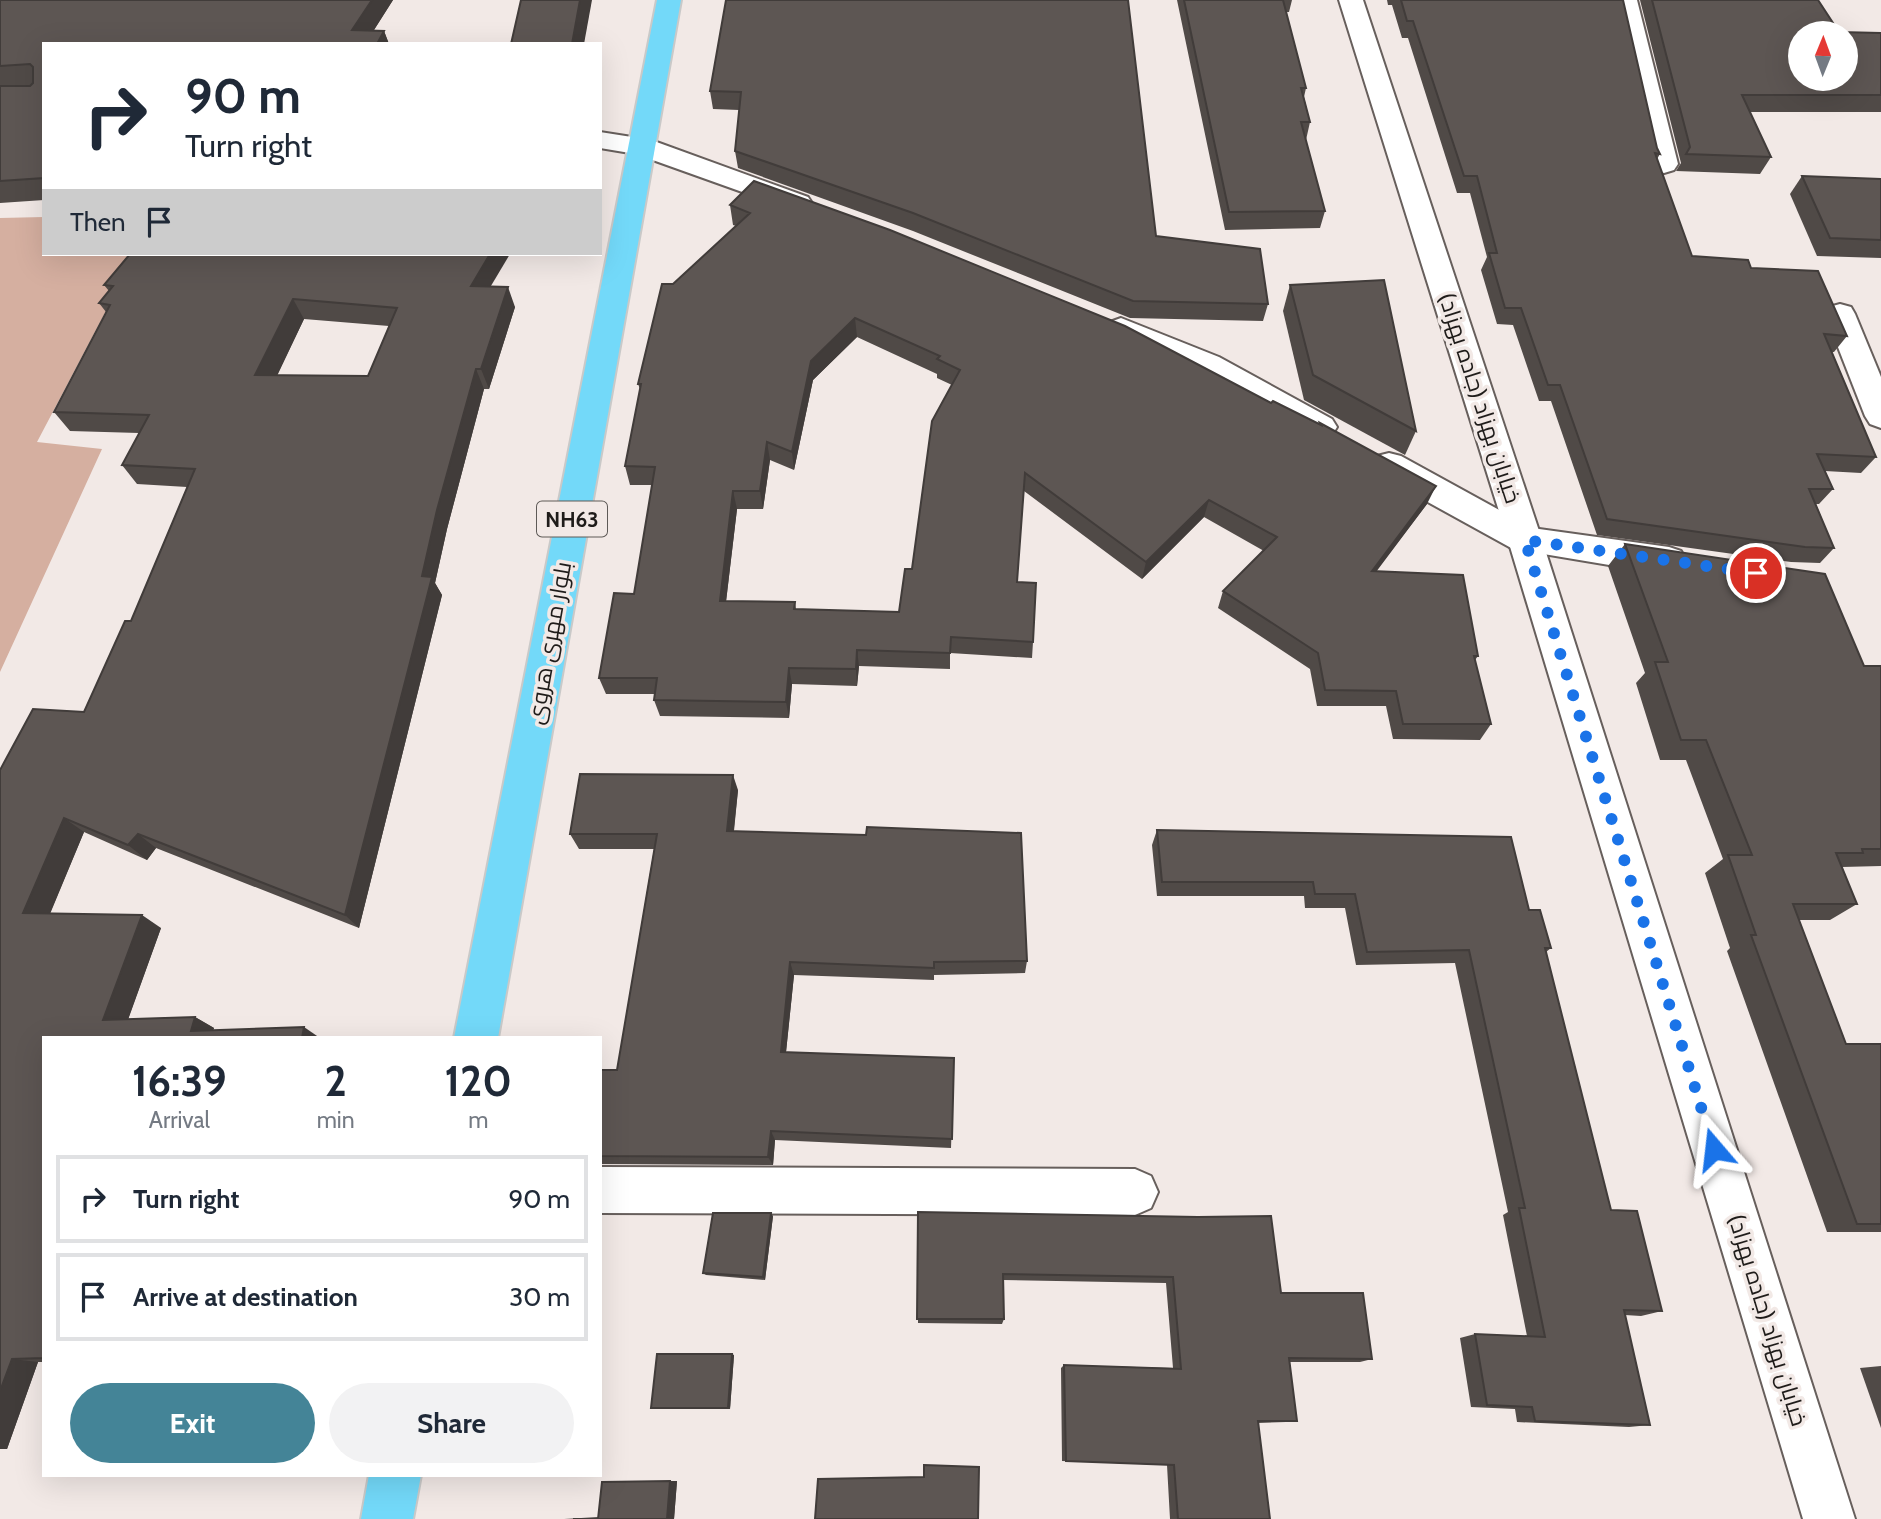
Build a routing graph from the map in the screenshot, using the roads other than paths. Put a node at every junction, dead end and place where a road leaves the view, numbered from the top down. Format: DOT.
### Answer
graph roads {
  1 [pos="669,0"];
  2 [pos="1352,0"];
  3 [pos="1625,0"];
  4 [pos="602,140"];
  5 [pos="641,146"];
  6 [pos="1664,164"];
  7 [pos="824,212"];
  8 [pos="1840,314"];
  9 [pos="1093,318"];
  10 [pos="1881,416"];
  11 [pos="1525,540"];
  12 [pos="1700,565"];
  13 [pos="476,1036"];
  14 [pos="602,1190"];
  15 [pos="1135,1192"];
  16 [pos="396,1477"];
  17 [pos="387,1519"];
  18 [pos="1829,1519"];
  1 -- 5 [label="highway, بلوار مهری هروی / NH63"];
  2 -- 11 [label="street, خیابان بهزاد (جاده بهزاد)"];
  3 -- 6 [label="street"];
  4 -- 5 [label="street"];
  5 -- 7 [label="street"];
  5 -- 13 [label="highway, بلوار مهری هروی / NH63"];
  8 -- 10 [label="street"];
  9 -- 11 [label="street"];
  11 -- 12 [label="street"];
  11 -- 18 [label="street, خیابان بهزاد (جاده بهزاد)"];
  14 -- 15 [label="street"];
  16 -- 17 [label="highway"];
}
